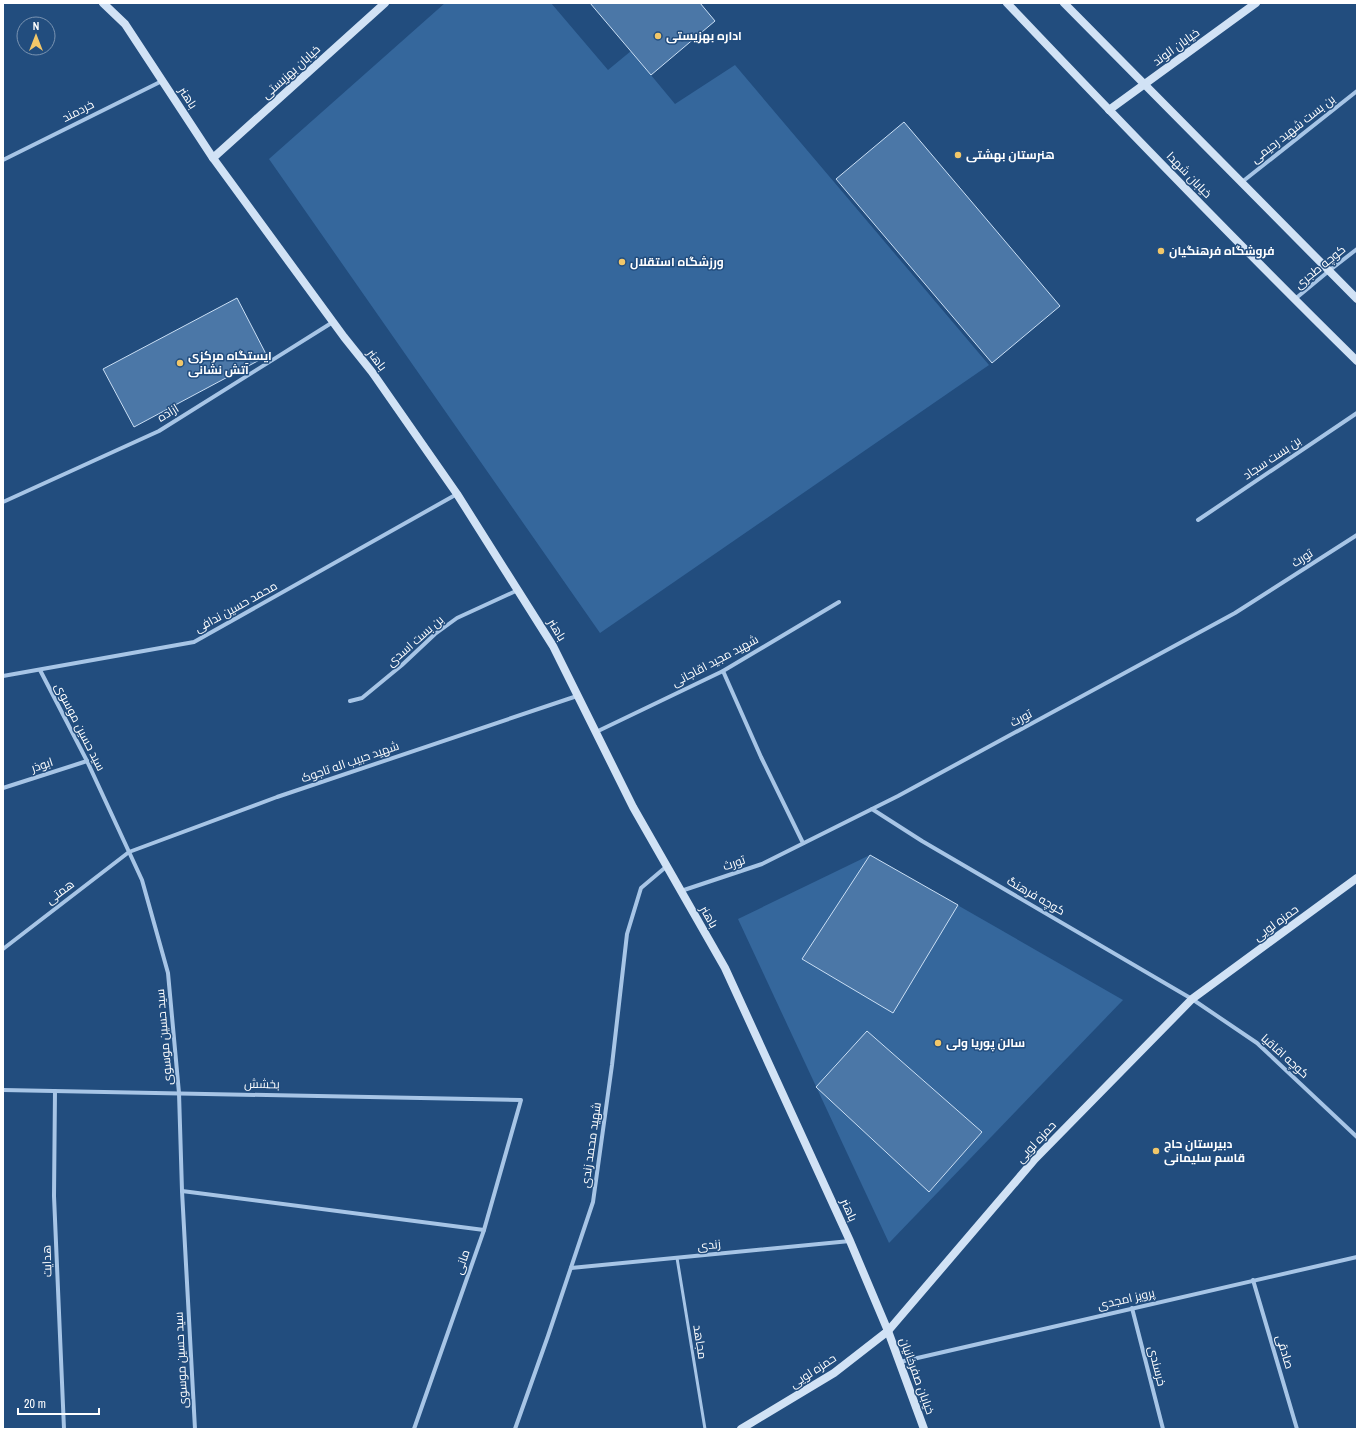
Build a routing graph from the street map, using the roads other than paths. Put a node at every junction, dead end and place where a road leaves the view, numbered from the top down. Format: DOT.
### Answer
graph roads {
  1 [pos="103,3"];
  2 [pos="385,3"];
  3 [pos="1007,3"];
  4 [pos="1064,3"];
  5 [pos="1256,3"];
  6 [pos="162,80"];
  7 [pos="1144,84"];
  8 [pos="1357,91"];
  9 [pos="1109,110"];
  10 [pos="213,158"];
  11 [pos="3,160"];
  12 [pos="1242,182"];
  13 [pos="1357,249"];
  14 [pos="1330,270"];
  15 [pos="1357,299"];
  16 [pos="1295,300"];
  17 [pos="333,322"];
  18 [pos="1357,361"];
  19 [pos="1357,413"];
  20 [pos="457,494"];
  21 [pos="3,502"];
  22 [pos="1198,520"];
  23 [pos="1357,535"];
  24 [pos="518,590"];
  25 [pos="839,602"];
  26 [pos="40,670"];
  27 [pos="723,671"];
  28 [pos="3,676"];
  29 [pos="579,696"];
  30 [pos="350,700"];
  31 [pos="596,732"];
  32 [pos="88,761"];
  33 [pos="3,788"];
  34 [pos="872,809"];
  35 [pos="803,843"];
  36 [pos="129,852"];
  37 [pos="667,866"];
  38 [pos="1357,878"];
  39 [pos="681,891"];
  40 [pos="3,949"];
  41 [pos="1192,999"];
  42 [pos="3,1090"];
  43 [pos="55,1091"];
  44 [pos="179,1093"];
  45 [pos="521,1100"];
  46 [pos="1357,1136"];
  47 [pos="182,1191"];
  48 [pos="484,1230"];
  49 [pos="850,1241"];
  50 [pos="1357,1257"];
  51 [pos="677,1258"];
  52 [pos="571,1268"];
  53 [pos="1253,1280"];
  54 [pos="1132,1308"];
  55 [pos="888,1331"];
  56 [pos="900,1362"];
  57 [pos="64,1429"];
  58 [pos="195,1429"];
  59 [pos="414,1429"];
  60 [pos="515,1429"];
  61 [pos="705,1429"];
  62 [pos="741,1429"];
  63 [pos="924,1429"];
  64 [pos="1163,1429"];
  65 [pos="1298,1429"];
  1 -- 6 [label="street, باهنر"];
  2 -- 10 [label="street, خیابان بهزیستی"];
  3 -- 9 [label="street, خیابان شهدا"];
  4 -- 7 [label="street"];
  5 -- 7 [label="street, خیابان الوند"];
  6 -- 10 [label="street, باهنر"];
  6 -- 11 [label="street, خردمند"];
  7 -- 9 [label="street, خیابان الوند"];
  7 -- 12 [label="street"];
  8 -- 12 [label="street, بن بست شهید رحیمی"];
  9 -- 16 [label="street, خیابان شهدا"];
  10 -- 17 [label="street, باهنر"];
  12 -- 14 [label="street"];
  13 -- 14 [label="street, کوچه طجری"];
  14 -- 15 [label="street"];
  14 -- 16 [label="street, کوچه طجری"];
  16 -- 18 [label="street, خیابان شهدا"];
  17 -- 20 [label="street, باهنر"];
  17 -- 21 [label="street, ازاده"];
  19 -- 22 [label="street, بن بست سجاد"];
  20 -- 24 [label="street, باهنر"];
  20 -- 26 [label="street, محمد حسین ندافی"];
  23 -- 34 [label="street, تورث"];
  24 -- 29 [label="street, باهنر"];
  24 -- 30 [label="street, بن بست اسدی"];
  25 -- 27 [label="street, شهید مجید اقاجانی"];
  26 -- 28 [label="street, محمد حسین ندافی"];
  26 -- 32 [label="street, سید حسین موسوی"];
  27 -- 31 [label="street, شهید مجید اقاجانی"];
  27 -- 35 [label="street"];
  29 -- 31 [label="street, باهنر"];
  29 -- 36 [label="street, شهید حبیب اله تاجوک"];
  31 -- 37 [label="street, باهنر"];
  32 -- 33 [label="street, ابوذر"];
  32 -- 36 [label="street, سید حسین موسوی"];
  34 -- 35 [label="street, تورث"];
  34 -- 41 [label="street, کوچه فرهنگ"];
  35 -- 39 [label="street, تورث"];
  36 -- 40 [label="street, همتی"];
  36 -- 44 [label="street, سید حسین موسوی"];
  37 -- 39 [label="street, باهنر"];
  37 -- 52 [label="street, شهید محمد زندی"];
  38 -- 41 [label="street, حمزه لویی"];
  39 -- 49 [label="street, باهنر"];
  41 -- 46 [label="street, کوچه اقاقیا"];
  41 -- 55 [label="street, حمزه لویی"];
  42 -- 43 [label="street, بخشش"];
  43 -- 44 [label="street, بخشش"];
  43 -- 57 [label="street, هدایت"];
  44 -- 45 [label="street, بخشش"];
  44 -- 47 [label="street, سید حسین موسوی"];
  45 -- 48 [label="street, مانی"];
  47 -- 48 [label="street"];
  47 -- 58 [label="street, سید حسین موسوی"];
  48 -- 59 [label="street, مانی"];
  49 -- 51 [label="street, زندی"];
  49 -- 55 [label="street, باهنر"];
  50 -- 53 [label="street, پرویز امجدی"];
  51 -- 52 [label="street, زندی"];
  51 -- 61 [label="lane, مجاهد"];
  52 -- 60 [label="street, شهید محمد زندی"];
  53 -- 54 [label="street, پرویز امجدی"];
  53 -- 65 [label="street, صادقی"];
  54 -- 56 [label="street, پرویز امجدی"];
  54 -- 64 [label="street, خرسندی"];
  55 -- 56 [label="street, خیابان صفرخانیان"];
  55 -- 62 [label="street, حمزه لویی"];
  56 -- 63 [label="street, خیابان صفرخانیان"];
}
